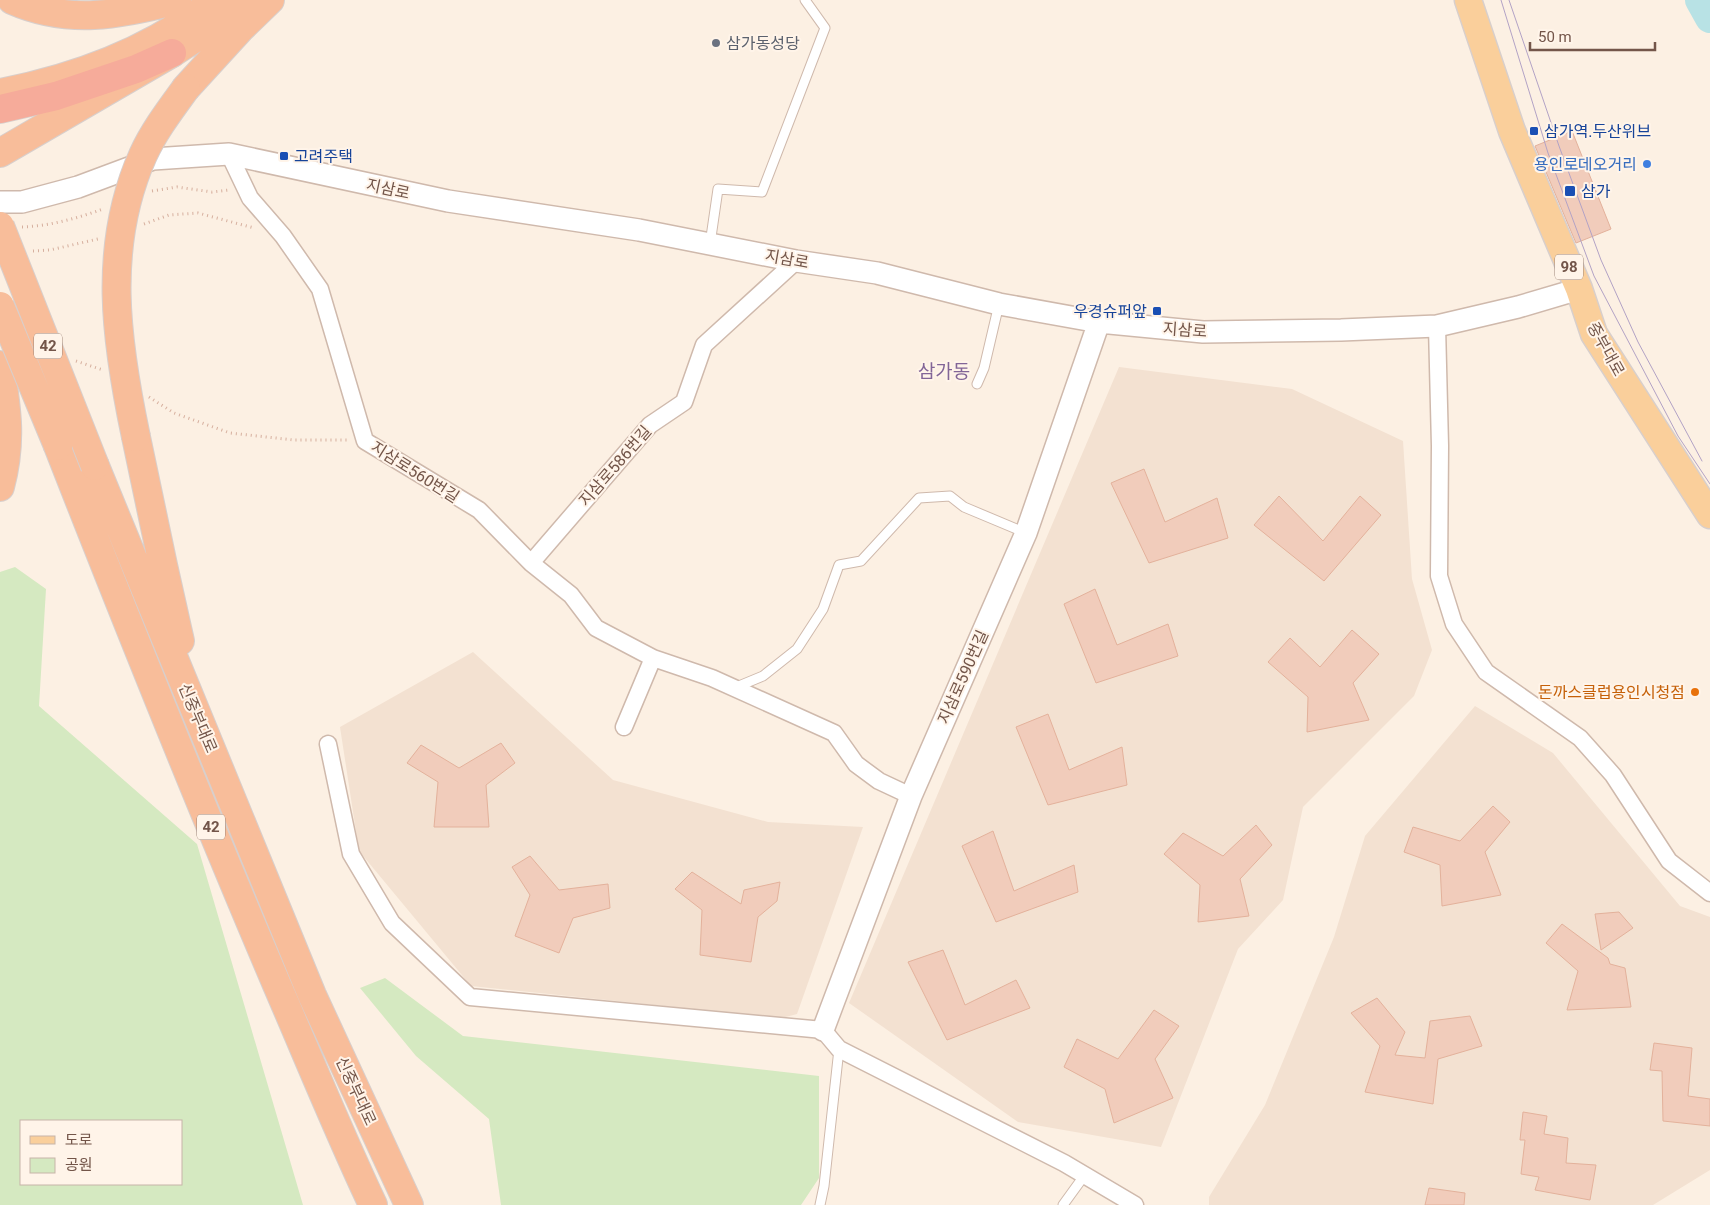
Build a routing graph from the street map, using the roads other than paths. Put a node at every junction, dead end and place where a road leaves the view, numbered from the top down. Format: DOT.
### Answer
graph roads {
  1 [pos="12,0"];
  2 [pos="177,0"];
  3 [pos="215,0"];
  4 [pos="245,0"];
  5 [pos="270,0"];
  6 [pos="805,0"];
  7 [pos="1468,0"];
  8 [pos="172,53"];
  9 [pos="0,93"];
  10 [pos="0,109"];
  11 [pos="0,153"];
  12 [pos="229,154"];
  13 [pos="0,202"];
  14 [pos="0,226"];
  15 [pos="710,245"];
  16 [pos="796,261"];
  17 [pos="1579,289"];
  18 [pos="999,304"];
  19 [pos="0,306"];
  20 [pos="1099,322"];
  21 [pos="1437,326"];
  22 [pos="0,365"];
  23 [pos="977,384"];
  24 [pos="0,487"];
  25 [pos="1710,515"];
  26 [pos="1026,533"];
  27 [pos="531,563"];
  28 [pos="653,658"];
  29 [pos="733,688"];
  30 [pos="199,720"];
  31 [pos="624,727"];
  32 [pos="328,744"];
  33 [pos="911,796"];
  34 [pos="1710,893"];
  35 [pos="823,1030"];
  36 [pos="839,1049"];
  37 [pos="1084,1176"];
  38 [pos="373,1205"];
  39 [pos="409,1205"];
  40 [pos="820,1205"];
  41 [pos="1063,1205"];
  42 [pos="1135,1205"];
  1 -- 2 [label="highway"];
  3 -- 9 [label="highway"];
  4 -- 8 [label="highway"];
  5 -- 30 [label="highway, bridge"];
  6 -- 15 [label="lane"];
  7 -- 17 [label="main road, 중부대로 / 98"];
  8 -- 10 [label="highway"];
  8 -- 11 [label="highway"];
  12 -- 13 [label="street, 지삼로"];
  12 -- 15 [label="street, 지삼로"];
  12 -- 27 [label="street, 지삼로560번길"];
  14 -- 30 [label="highway, 신중부대로 / 42, bridge"];
  15 -- 16 [label="street, 지삼로"];
  16 -- 18 [label="street, 지삼로"];
  16 -- 27 [label="street, 지삼로586번길"];
  17 -- 21 [label="street, 지삼로"];
  17 -- 25 [label="main road, 중부대로 / 98"];
  18 -- 20 [label="street, 지삼로"];
  18 -- 23 [label="lane"];
  19 -- 38 [label="highway, 신중부대로 / 42, bridge"];
  20 -- 21 [label="street, 지삼로"];
  20 -- 26 [label="street, 지삼로590번길"];
  21 -- 34 [label="street"];
  22 -- 24 [label="highway"];
  26 -- 29 [label="lane"];
  26 -- 33 [label="street, 지삼로590번길"];
  27 -- 28 [label="street, 지삼로560번길"];
  28 -- 29 [label="street, 지삼로560번길"];
  28 -- 31 [label="street"];
  29 -- 33 [label="street, 지삼로560번길"];
  30 -- 39 [label="highway, 신중부대로 / 42"];
  32 -- 35 [label="street"];
  33 -- 35 [label="street, 지삼로590번길"];
  35 -- 36 [label="street"];
  36 -- 37 [label="street"];
  36 -- 40 [label="lane"];
  37 -- 41 [label="lane"];
  37 -- 42 [label="street"];
}
